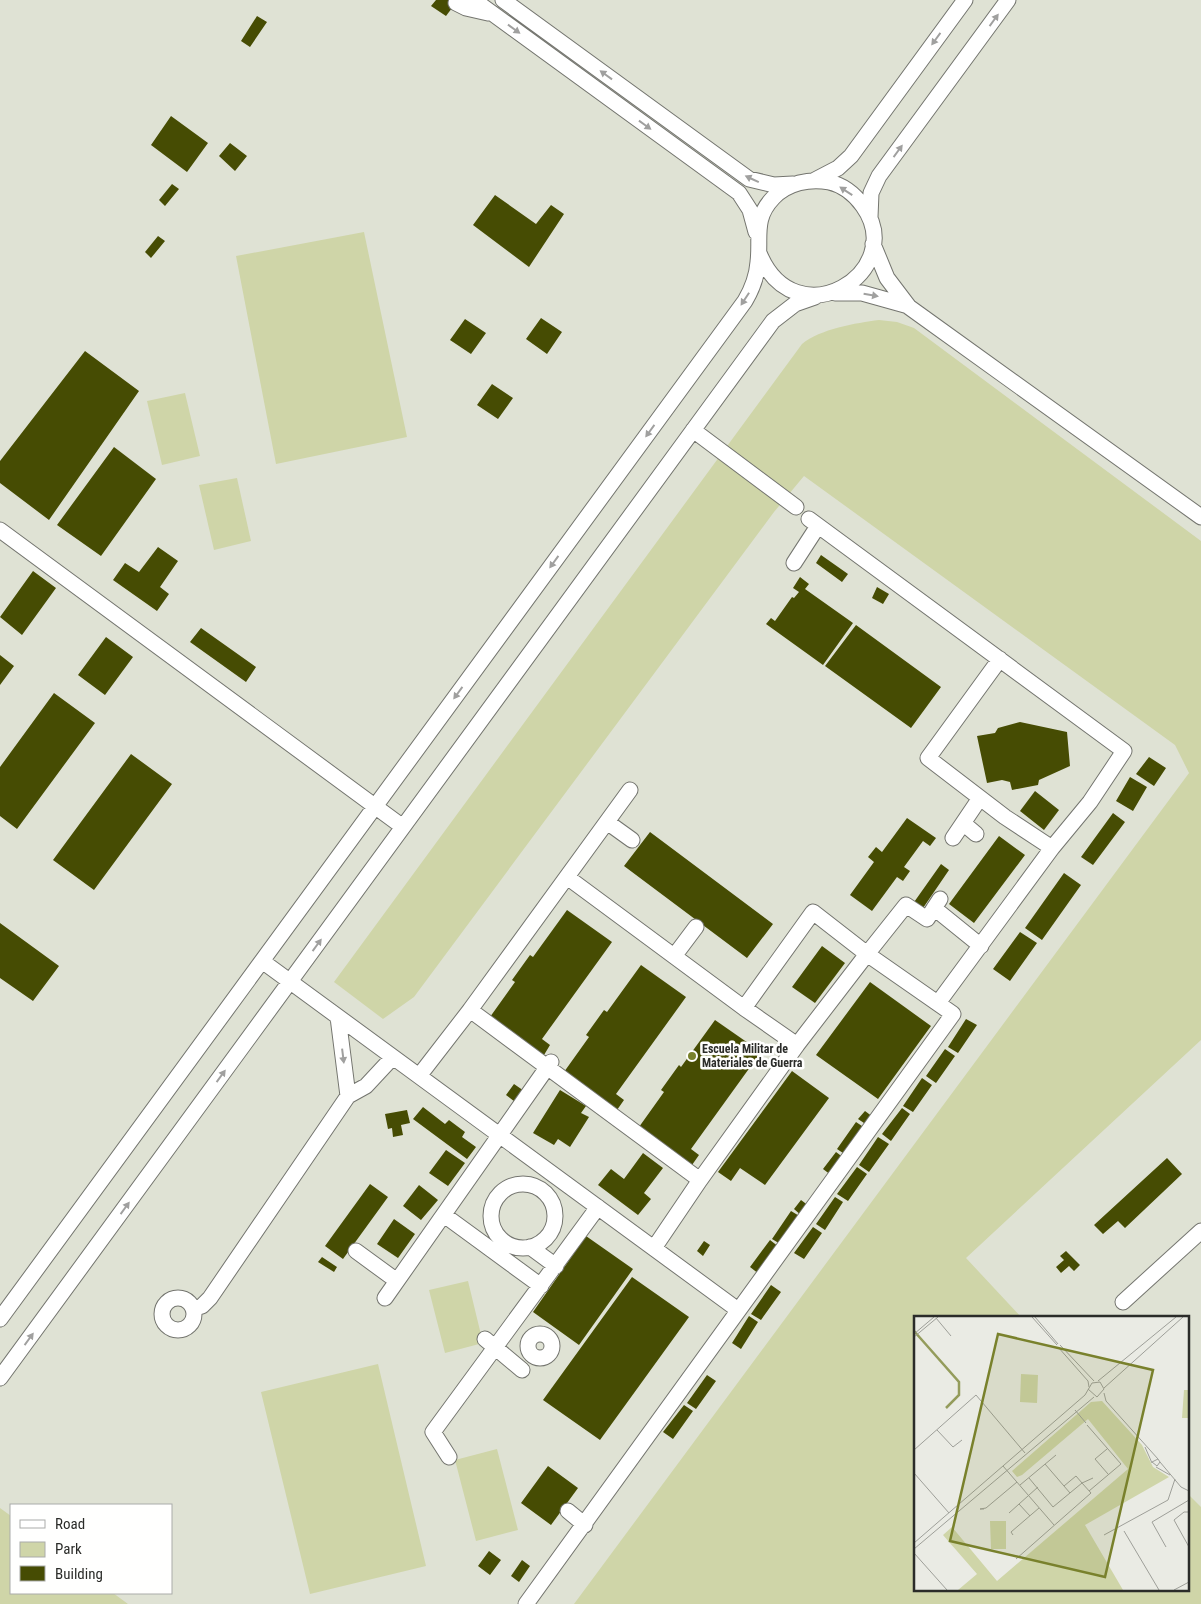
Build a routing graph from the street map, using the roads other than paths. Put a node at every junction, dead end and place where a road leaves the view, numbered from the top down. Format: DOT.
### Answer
graph roads {
  1 [pos="474,0"];
  2 [pos="965,0"];
  3 [pos="1008,0"];
  4 [pos="505,1"];
  5 [pos="456,3"];
  6 [pos="497,17"];
  7 [pos="815,180"];
  8 [pos="799,183"];
  9 [pos="872,226"];
  10 [pos="873,242"];
  11 [pos="758,246"];
  12 [pos="827,294"];
  13 [pos="909,307"];
  14 [pos="693,430"];
  15 [pos="796,507"];
  16 [pos="1201,517"];
  17 [pos="0,530"];
  18 [pos="794,563"];
  19 [pos="1000,659"];
  20 [pos="630,790"];
  21 [pos="980,798"];
  22 [pos="376,805"];
  23 [pos="607,822"];
  24 [pos="963,824"];
  25 [pos="403,827"];
  26 [pos="976,834"];
  27 [pos="954,838"];
  28 [pos="632,840"];
  29 [pos="1052,848"];
  30 [pos="566,876"];
  31 [pos="696,927"];
  32 [pos="981,946"];
  33 [pos="867,954"];
  34 [pos="675,955"];
  35 [pos="262,961"];
  36 [pos="290,981"];
  37 [pos="938,1003"];
  38 [pos="744,1008"];
  39 [pos="470,1010"];
  40 [pos="338,1017"];
  41 [pos="797,1045"];
  42 [pos="393,1057"];
  43 [pos="549,1065"];
  44 [pos="419,1076"];
  45 [pos="348,1096"];
  46 [pos="500,1136"];
  47 [pos="536,1161"];
  48 [pos="700,1180"];
  49 [pos="519,1184"];
  50 [pos="598,1208"];
  51 [pos="444,1215"];
  52 [pos="1201,1231"];
  53 [pos="530,1247"];
  54 [pos="654,1248"];
  55 [pos="356,1251"];
  56 [pos="556,1266"];
  57 [pos="397,1282"];
  58 [pos="541,1286"];
  59 [pos="385,1298"];
  60 [pos="1123,1302"];
  61 [pos="193,1309"];
  62 [pos="738,1310"];
  63 [pos="0,1319"];
  64 [pos="490,1344"];
  65 [pos="532,1356"];
  66 [pos="0,1378"];
  67 [pos="449,1457"];
  68 [pos="568,1511"];
  69 [pos="585,1525"];
  70 [pos="526,1604"];
  1 -- 6 [label="street"];
  2 -- 7 [label="street, one-way"];
  9 -- 3 [label="street, one-way"];
  8 -- 4 [label="street, one-way"];
  5 -- 6 [label="street"];
  6 -- 11 [label="street, one-way"];
  7 -- 8 [label="street"];
  9 -- 7 [label="street, one-way"];
  8 -- 11 [label="street"];
  9 -- 10 [label="street"];
  10 -- 12 [label="street"];
  10 -- 13 [label="street"];
  11 -- 12 [label="street"];
  11 -- 22 [label="street, one-way"];
  12 -- 13 [label="street, one-way"];
  12 -- 14 [label="street"];
  13 -- 16 [label="street"];
  14 -- 15 [label="street"];
  14 -- 25 [label="street"];
  17 -- 22 [label="street"];
  18 -- 19 [label="street"];
  19 -- 21 [label="street"];
  19 -- 29 [label="street"];
  20 -- 23 [label="street"];
  21 -- 24 [label="street"];
  21 -- 29 [label="street"];
  22 -- 25 [label="street"];
  22 -- 35 [label="street"];
  23 -- 28 [label="street"];
  23 -- 30 [label="street"];
  24 -- 26 [label="street"];
  24 -- 27 [label="street"];
  36 -- 25 [label="street, one-way"];
  29 -- 32 [label="street"];
  30 -- 34 [label="street"];
  30 -- 39 [label="street"];
  31 -- 34 [label="street"];
  32 -- 33 [label="street"];
  32 -- 37 [label="street"];
  33 -- 37 [label="street"];
  33 -- 38 [label="street"];
  33 -- 41 [label="street"];
  34 -- 38 [label="street"];
  35 -- 36 [label="street"];
  35 -- 63 [label="street"];
  36 -- 40 [label="street"];
  66 -- 36 [label="street, one-way"];
  37 -- 62 [label="street"];
  38 -- 41 [label="street"];
  39 -- 43 [label="street"];
  39 -- 44 [label="street"];
  40 -- 42 [label="street"];
  40 -- 45 [label="street, one-way"];
  41 -- 48 [label="street"];
  42 -- 44 [label="street"];
  42 -- 45 [label="street"];
  43 -- 46 [label="street"];
  43 -- 48 [label="street"];
  44 -- 46 [label="street"];
  45 -- 61 [label="street"];
  46 -- 47 [label="street"];
  46 -- 51 [label="street"];
  47 -- 49 [label="street"];
  47 -- 50 [label="street"];
  48 -- 54 [label="street"];
  49 -- 53 [label="street"];
  49 -- 53 [label="street"];
  50 -- 54 [label="street"];
  50 -- 56 [label="street"];
  51 -- 57 [label="street"];
  51 -- 58 [label="street"];
  52 -- 60 [label="street"];
  53 -- 56 [label="street"];
  54 -- 62 [label="street"];
  55 -- 57 [label="street"];
  56 -- 58 [label="street"];
  57 -- 59 [label="street"];
  58 -- 64 [label="street"];
  62 -- 69 [label="street"];
  64 -- 65 [label="street"];
  64 -- 67 [label="street"];
  68 -- 69 [label="street"];
  69 -- 70 [label="street"];
}
